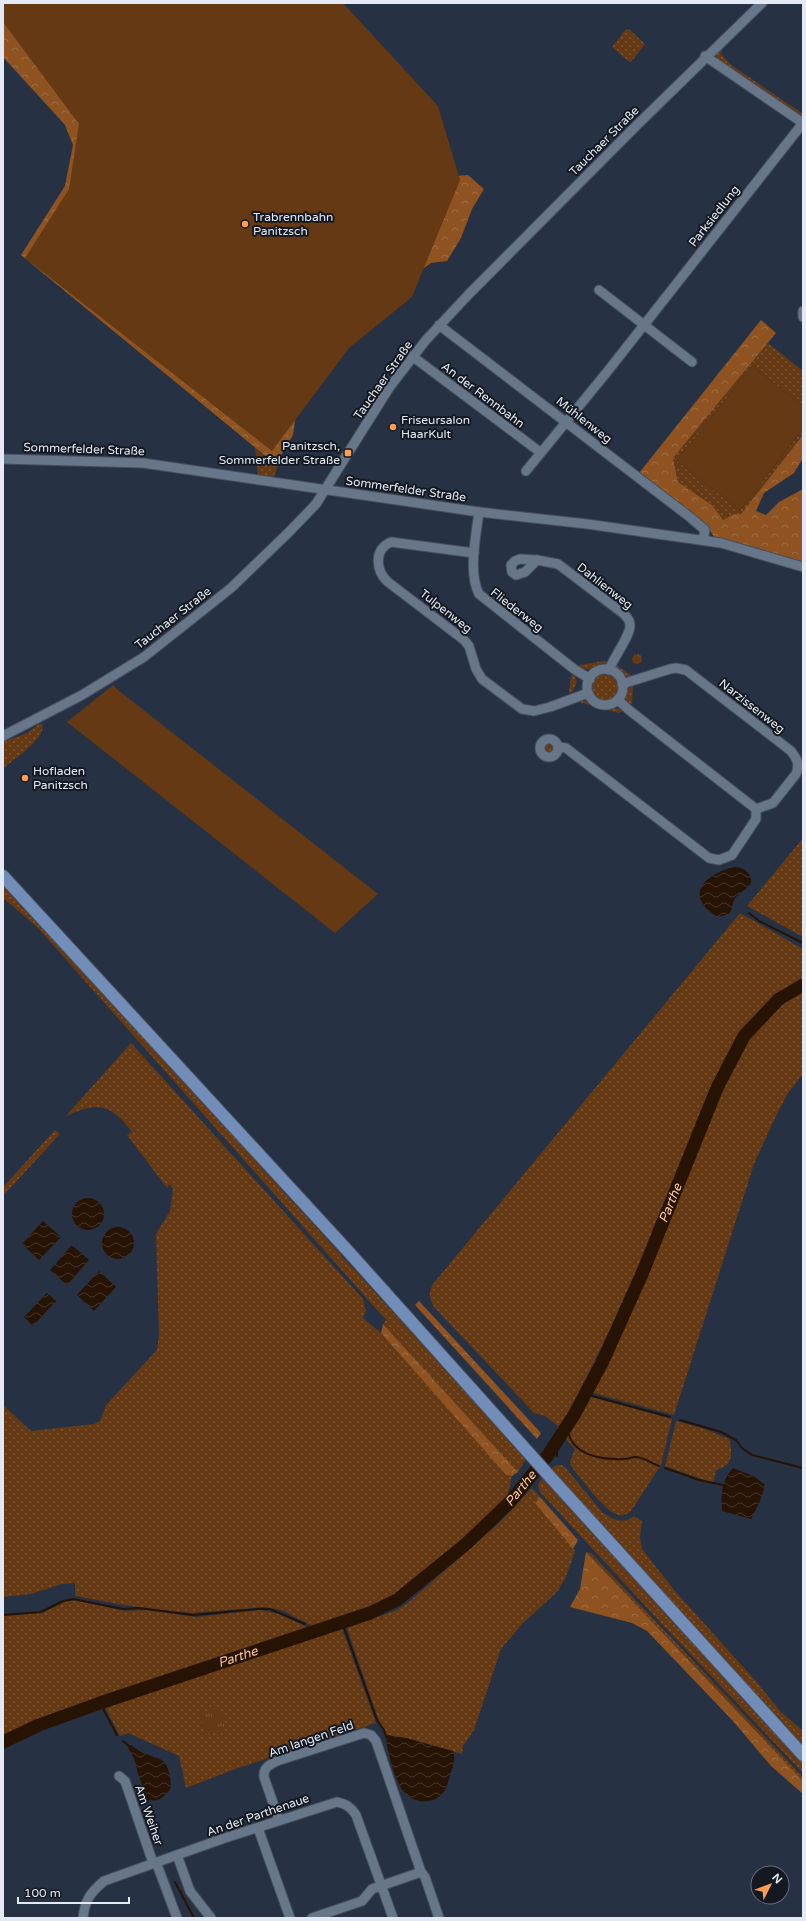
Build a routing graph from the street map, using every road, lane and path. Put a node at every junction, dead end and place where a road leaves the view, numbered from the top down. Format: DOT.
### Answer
graph roads {
  1 [pos="762,3"];
  2 [pos="705,56"];
  3 [pos="803,123"];
  4 [pos="599,290"];
  5 [pos="803,311"];
  6 [pos="803,317"];
  7 [pos="644,324"];
  8 [pos="439,325"];
  9 [pos="412,356"];
  10 [pos="692,362"];
  11 [pos="566,421"];
  12 [pos="540,452"];
  13 [pos="3,459"];
  14 [pos="526,471"];
  15 [pos="325,490"];
  16 [pos="479,512"];
  17 [pos="703,540"];
  18 [pos="474,553"];
  19 [pos="537,560"];
  20 [pos="803,567"];
  21 [pos="609,670"];
  22 [pos="590,679"];
  23 [pos="622,684"];
  24 [pos="588,692"];
  25 [pos="618,700"];
  26 [pos="3,736"];
  27 [pos="558,747"];
  28 [pos="756,809"];
  29 [pos="3,876"];
  30 [pos="803,1755"];
  31 [pos="119,1776"];
  32 [pos="279,1820"];
  33 [pos="258,1828"];
  34 [pos="177,1855"];
  35 [pos="155,1863"];
  36 [pos="421,1872"];
  37 [pos="381,1885"];
  38 [pos="83,1918"];
  39 [pos="176,1918"];
  40 [pos="211,1918"];
  41 [pos="290,1918"];
  42 [pos="312,1918"];
  43 [pos="393,1918"];
  44 [pos="439,1918"];
  1 -- 2 [label="street, Tauchaer Straße"];
  2 -- 3 [label="street"];
  2 -- 8 [label="street, Tauchaer Straße"];
  3 -- 7 [label="street, Parksiedlung"];
  4 -- 7 [label="street"];
  5 -- 6 [label="street"];
  7 -- 10 [label="street"];
  7 -- 11 [label="street, Parksiedlung"];
  8 -- 9 [label="street, Tauchaer Straße"];
  8 -- 11 [label="street, Mühlenweg"];
  9 -- 12 [label="street, An der Rennbahn"];
  9 -- 15 [label="street, Tauchaer Straße"];
  11 -- 12 [label="street, Parksiedlung"];
  11 -- 17 [label="street, Mühlenweg"];
  12 -- 14 [label="street, Parksiedlung"];
  13 -- 15 [label="street, Sommerfelder Straße"];
  15 -- 16 [label="street, Sommerfelder Straße"];
  15 -- 26 [label="street, Tauchaer Straße"];
  16 -- 17 [label="street, Sommerfelder Straße"];
  16 -- 18 [label="street, Fliederweg"];
  17 -- 20 [label="street, Sommerfelder Straße"];
  18 -- 22 [label="street, Fliederweg"];
  18 -- 24 [label="street, Tulpenweg"];
  19 -- 21 [label="street, Dahlienweg"];
  21 -- 22 [label="street"];
  21 -- 23 [label="street"];
  22 -- 24 [label="street"];
  23 -- 25 [label="street"];
  23 -- 28 [label="street, Narzissenweg"];
  24 -- 25 [label="street"];
  25 -- 28 [label="street"];
  27 -- 28 [label="street"];
  29 -- 30 [label="main road"];
  31 -- 35 [label="street, Am Weiher"];
  32 -- 33 [label="street, An der Parthenaue"];
  32 -- 36 [label="street, Am langen Feld"];
  32 -- 37 [label="street, An der Parthenaue"];
  33 -- 34 [label="street, An der Parthenaue"];
  33 -- 41 [label="street"];
  34 -- 35 [label="street, An der Parthenaue"];
  34 -- 40 [label="street"];
  35 -- 38 [label="street, An der Parthenaue"];
  35 -- 39 [label="street, Am Weiher"];
  36 -- 37 [label="street"];
  36 -- 44 [label="street, Am langen Feld"];
  37 -- 42 [label="street"];
  37 -- 43 [label="street, An der Parthenaue"];
}
